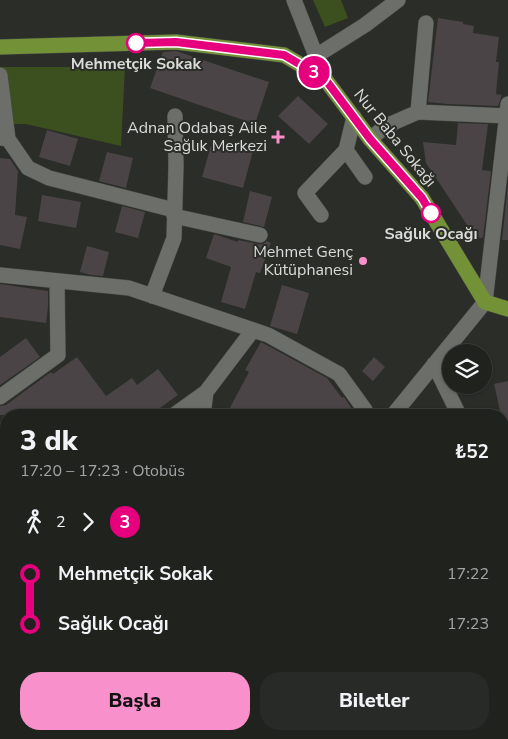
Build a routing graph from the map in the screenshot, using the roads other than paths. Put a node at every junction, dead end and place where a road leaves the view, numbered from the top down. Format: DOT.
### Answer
graph roads {
  1 [pos="294,0"];
  2 [pos="398,0"];
  3 [pos="426,23"];
  4 [pos="0,46"];
  5 [pos="316,56"];
  6 [pos="0,75"];
  7 [pos="325,79"];
  8 [pos="418,112"];
  9 [pos="508,112"];
  10 [pos="175,116"];
  11 [pos="354,116"];
  12 [pos="4,139"];
  13 [pos="370,139"];
  14 [pos="346,150"];
  15 [pos="365,177"];
  16 [pos="174,213"];
  17 [pos="321,214"];
  18 [pos="260,235"];
  19 [pos="0,275"];
  20 [pos="57,281"];
  21 [pos="152,296"];
  22 [pos="485,302"];
  23 [pos="508,309"];
  24 [pos="508,315"];
  25 [pos="253,330"];
  26 [pos="434,364"];
  27 [pos="206,392"];
  28 [pos="0,398"];
  29 [pos="182,409"];
  30 [pos="204,409"];
  31 [pos="364,409"];
  32 [pos="398,409"];
  33 [pos="456,409"];
  1 -- 5 [label="street"];
  2 -- 5 [label="street"];
  3 -- 8 [label="street"];
  4 -- 7 [label="main road"];
  5 -- 7 [label="street"];
  6 -- 12 [label="street"];
  7 -- 11 [label="main road, Nur Baba Sokağı"];
  8 -- 9 [label="street"];
  8 -- 13 [label="street"];
  9 -- 22 [label="street"];
  10 -- 16 [label="street"];
  11 -- 13 [label="main road, Nur Baba Sokağı"];
  11 -- 14 [label="street"];
  12 -- 16 [label="street"];
  13 -- 22 [label="main road, Nur Baba Sokağı"];
  14 -- 15 [label="street"];
  14 -- 17 [label="street"];
  16 -- 18 [label="street"];
  16 -- 21 [label="street"];
  19 -- 20 [label="street"];
  20 -- 21 [label="street"];
  20 -- 28 [label="street"];
  21 -- 25 [label="street"];
  22 -- 23 [label="main road"];
  22 -- 24 [label="street"];
  22 -- 26 [label="street"];
  25 -- 27 [label="street"];
  25 -- 31 [label="street"];
  26 -- 32 [label="street"];
  26 -- 33 [label="street"];
  27 -- 29 [label="street"];
  27 -- 30 [label="street"];
}
